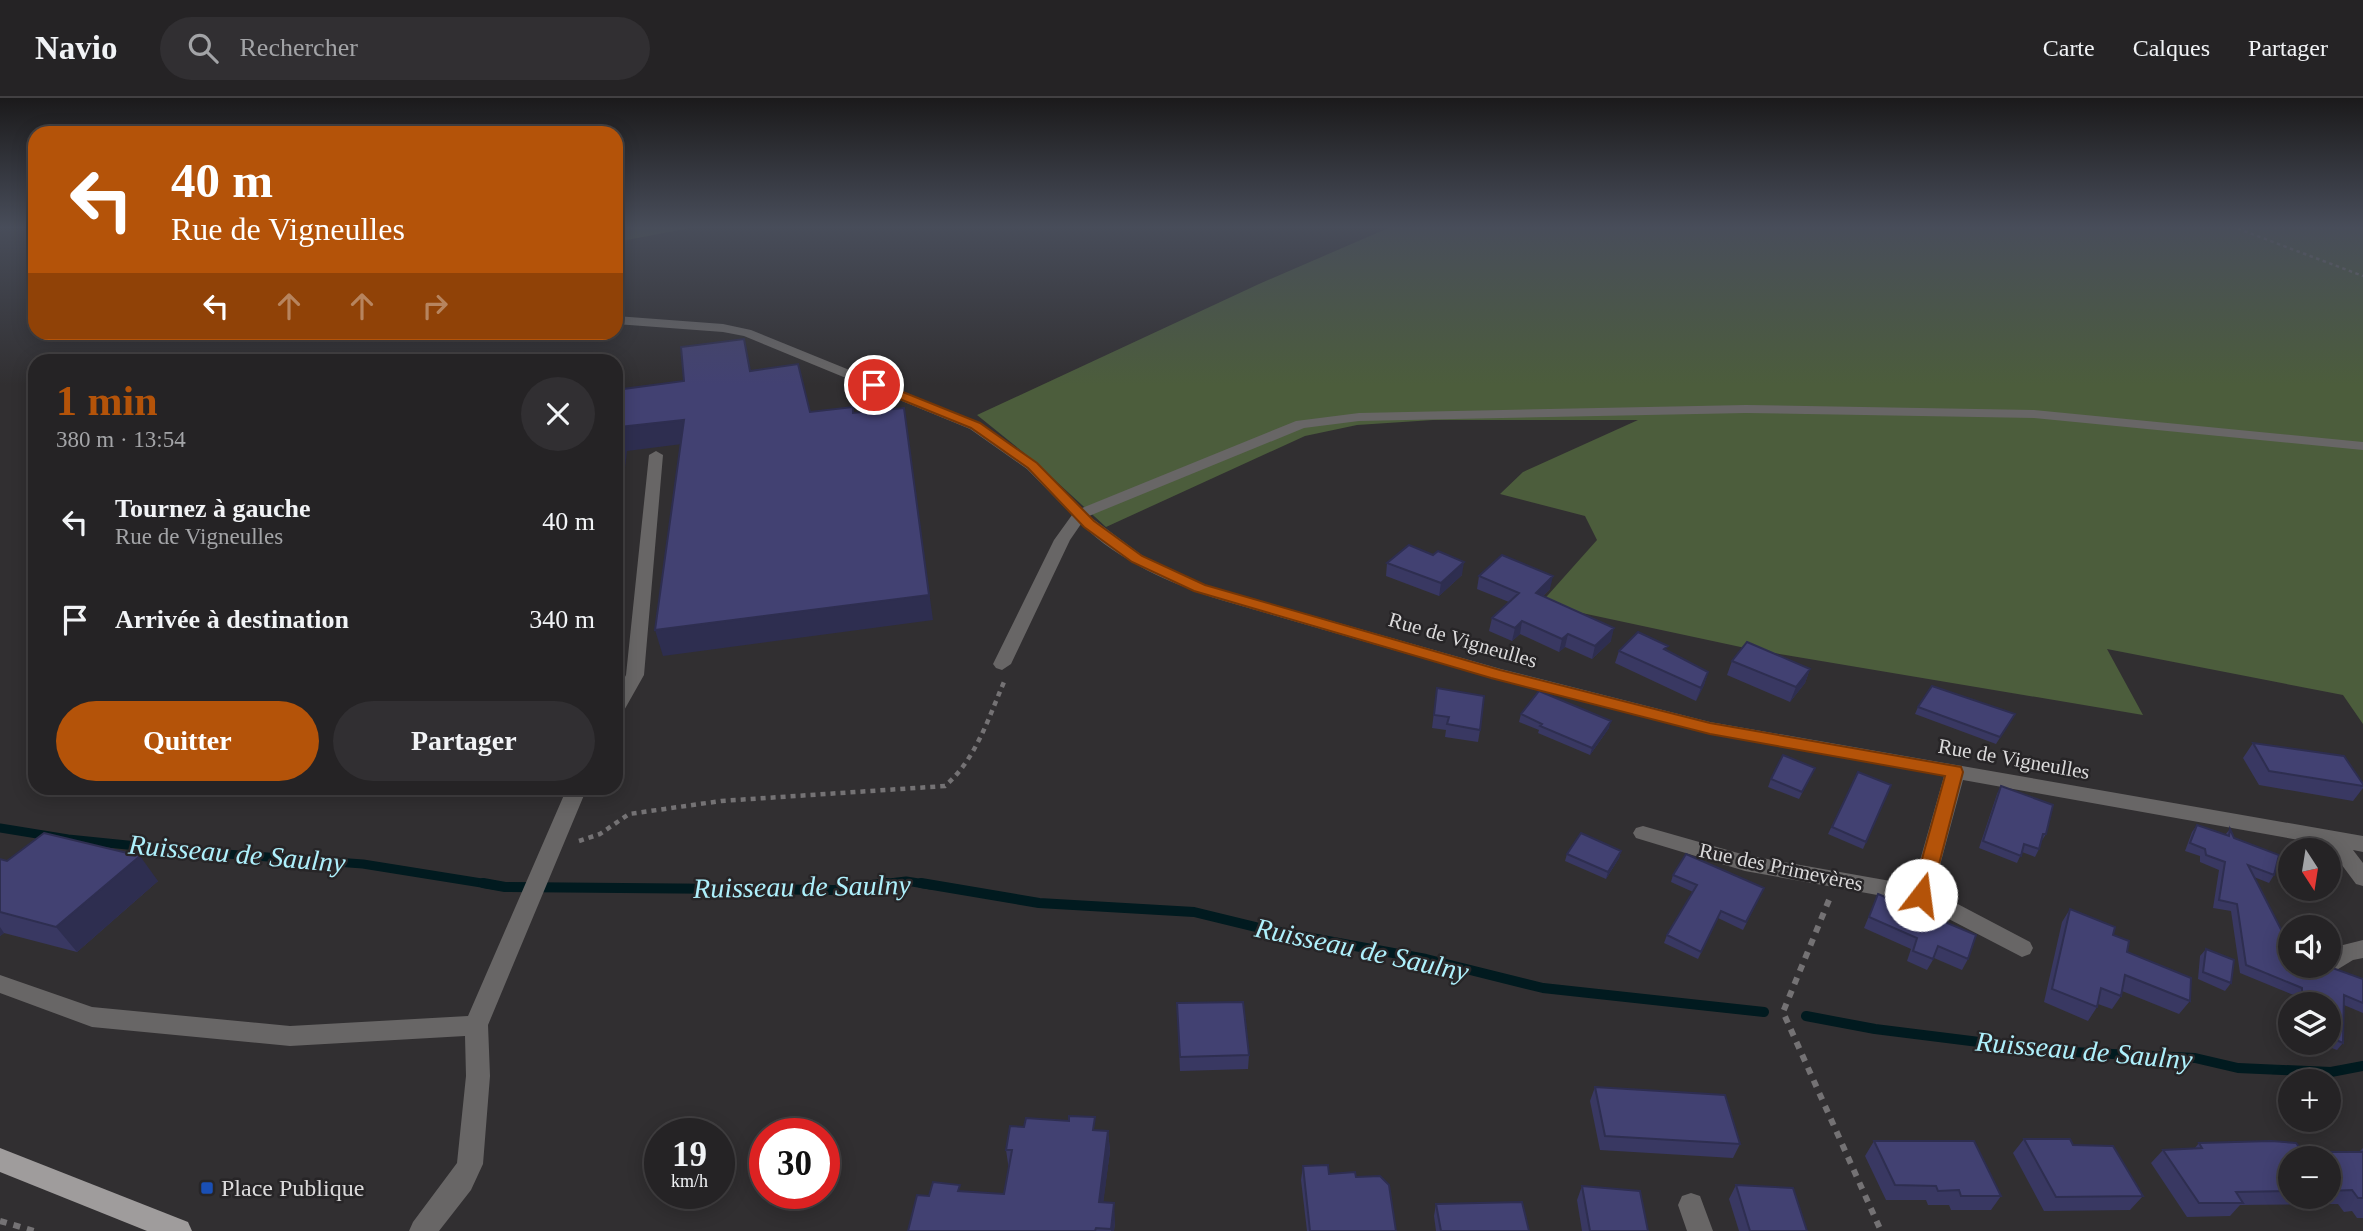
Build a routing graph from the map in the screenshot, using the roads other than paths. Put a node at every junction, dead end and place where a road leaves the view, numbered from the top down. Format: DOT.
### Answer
graph roads {
  1 [pos="623,321"];
  2 [pos="2363,446"];
  3 [pos="656,455"];
  4 [pos="1080,514"];
  5 [pos="1002,664"];
  6 [pos="623,697"];
  7 [pos="1955,772"];
  8 [pos="575,795"];
  9 [pos="1643,833"];
  10 [pos="2328,838"];
  11 [pos="2342,840"];
  12 [pos="2363,844"];
  13 [pos="2342,850"];
  14 [pos="2363,878"];
  15 [pos="1921,895"];
  16 [pos="2022,948"];
  17 [pos="2363,949"];
  18 [pos="2341,957"];
  19 [pos="0,984"];
  20 [pos="476,1026"];
  21 [pos="0,1160"];
  22 [pos="1690,1205"];
  23 [pos="179,1231"];
  24 [pos="422,1231"];
  25 [pos="1700,1231"];
  1 -- 4 [label="street, Rue de Vigneulles"];
  2 -- 4 [label="street"];
  3 -- 6 [label="street"];
  4 -- 5 [label="street"];
  4 -- 7 [label="street, Rue de Vigneulles"];
  7 -- 10 [label="street, Rue de Vigneulles"];
  7 -- 15 [label="street"];
  8 -- 20 [label="street"];
  9 -- 15 [label="street, Rue des Primevères"];
  11 -- 12 [label="street, Rue de Vigneulles"];
  13 -- 14 [label="street"];
  15 -- 16 [label="street, Rue des Primevères"];
  17 -- 18 [label="street"];
  19 -- 20 [label="street"];
  20 -- 24 [label="street"];
  21 -- 23 [label="main road"];
  22 -- 25 [label="street"];
}
